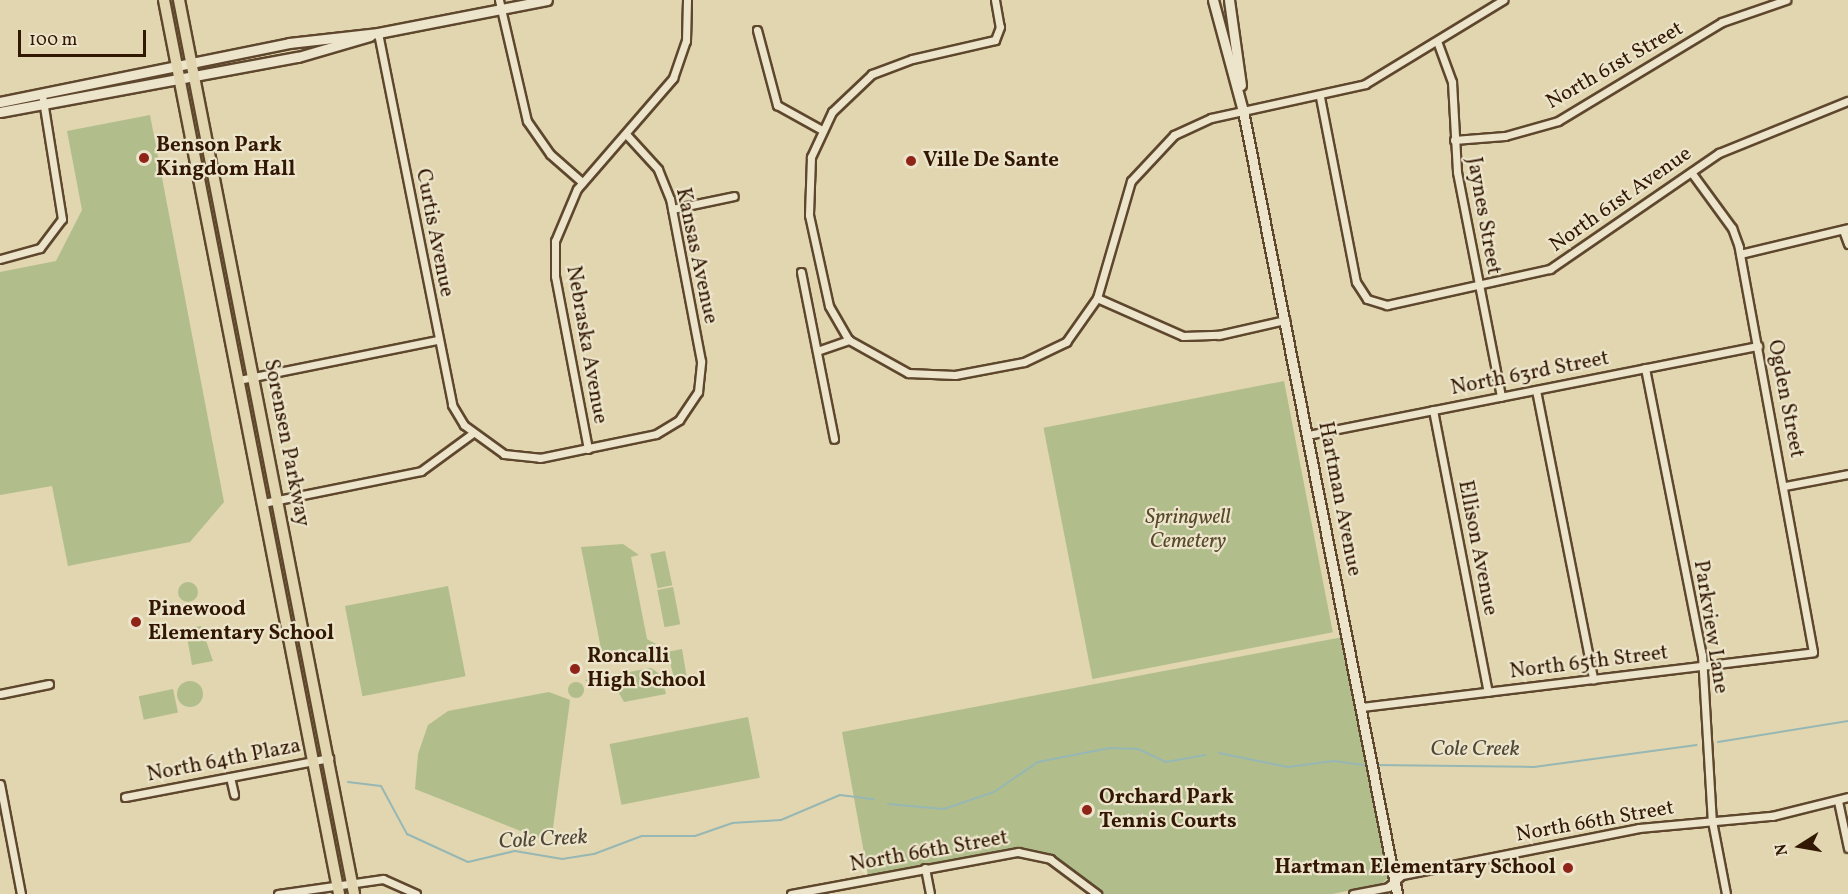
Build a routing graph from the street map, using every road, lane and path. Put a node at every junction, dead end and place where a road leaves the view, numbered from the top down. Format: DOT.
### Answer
graph roads {
  1 [pos="164,0"];
  2 [pos="179,0"];
  3 [pos="547,0"];
  4 [pos="687,0"];
  5 [pos="995,0"];
  6 [pos="1213,0"];
  7 [pos="1229,0"];
  8 [pos="1503,0"];
  9 [pos="1786,0"];
  10 [pos="500,4"];
  11 [pos="757,30"];
  12 [pos="378,33"];
  13 [pos="1437,41"];
  14 [pos="191,62"];
  15 [pos="177,65"];
  16 [pos="194,77"];
  17 [pos="180,80"];
  18 [pos="41,91"];
  19 [pos="1320,97"];
  20 [pos="1848,101"];
  21 [pos="0,102"];
  22 [pos="44,106"];
  23 [pos="1244,111"];
  24 [pos="0,112"];
  25 [pos="822,130"];
  26 [pos="626,134"];
  27 [pos="1455,140"];
  28 [pos="1691,172"];
  29 [pos="582,182"];
  30 [pos="734,196"];
  31 [pos="672,209"];
  32 [pos="1846,229"];
  33 [pos="1848,244"];
  34 [pos="1740,254"];
  35 [pos="0,259"];
  36 [pos="801,272"];
  37 [pos="1479,287"];
  38 [pos="1097,298"];
  39 [pos="1285,320"];
  40 [pos="438,340"];
  41 [pos="849,340"];
  42 [pos="1758,346"];
  43 [pos="817,351"];
  44 [pos="1645,368"];
  45 [pos="254,377"];
  46 [pos="239,380"];
  47 [pos="1536,390"];
  48 [pos="1501,397"];
  49 [pos="1433,410"];
  50 [pos="472,433"];
  51 [pos="1308,435"];
  52 [pos="834,439"];
  53 [pos="588,449"];
  54 [pos="1848,474"];
  55 [pos="1785,486"];
  56 [pos="278,500"];
  57 [pos="263,503"];
  58 [pos="1816,645"];
  59 [pos="1703,666"];
  60 [pos="1593,679"];
  61 [pos="49,684"];
  62 [pos="1488,692"];
  63 [pos="0,694"];
  64 [pos="1361,707"];
  65 [pos="329,758"];
  66 [pos="313,761"];
  67 [pos="230,777"];
  68 [pos="0,784"];
  69 [pos="234,795"];
  70 [pos="125,797"];
  71 [pos="1848,797"];
  72 [pos="1838,801"];
  73 [pos="3,819"];
  74 [pos="1712,821"];
  75 [pos="1848,848"];
  76 [pos="925,868"];
  77 [pos="352,881"];
  78 [pos="1395,881"];
  79 [pos="338,889"];
  80 [pos="811,892"];
  81 [pos="1088,892"];
  82 [pos="21,894"];
  83 [pos="278,894"];
  84 [pos="354,894"];
  85 [pos="416,894"];
  86 [pos="791,894"];
  87 [pos="930,894"];
  88 [pos="1097,894"];
  89 [pos="1353,894"];
  90 [pos="1397,894"];
  91 [pos="1726,894"];
  1 -- 15 [label="main road, Sorensen Parkway"];
  2 -- 14 [label="main road, Sorensen Parkway"];
  3 -- 10 [label="main road"];
  4 -- 26 [label="street"];
  5 -- 25 [label="street"];
  6 -- 23 [label="main road, Hartman Avenue"];
  7 -- 23 [label="main road, Hartman Avenue"];
  8 -- 13 [label="street"];
  9 -- 27 [label="street, North 61st Street"];
  10 -- 12 [label="main road"];
  10 -- 29 [label="street"];
  11 -- 25 [label="street"];
  12 -- 14 [label="main road"];
  12 -- 16 [label="main road"];
  12 -- 40 [label="street, Curtis Avenue"];
  13 -- 19 [label="street"];
  13 -- 27 [label="street, Jaynes Street"];
  14 -- 15 [label="main road"];
  14 -- 16 [label="main road, Sorensen Parkway"];
  15 -- 17 [label="main road, Sorensen Parkway"];
  15 -- 18 [label="main road"];
  16 -- 17 [label="main road"];
  16 -- 45 [label="main road, Sorensen Parkway"];
  17 -- 22 [label="main road"];
  17 -- 46 [label="main road, Sorensen Parkway"];
  18 -- 21 [label="main road"];
  18 -- 22 [label="street"];
  19 -- 23 [label="street"];
  19 -- 37 [label="street, North 61st Avenue"];
  20 -- 28 [label="street, North 61st Avenue"];
  22 -- 24 [label="main road"];
  22 -- 35 [label="street"];
  23 -- 38 [label="street"];
  23 -- 39 [label="main road, Hartman Avenue"];
  25 -- 41 [label="street"];
  26 -- 29 [label="street, Nebraska Avenue"];
  26 -- 31 [label="street, Kansas Avenue"];
  27 -- 37 [label="street, Jaynes Street"];
  28 -- 34 [label="street, Ogden Street"];
  28 -- 37 [label="street, North 61st Avenue"];
  29 -- 53 [label="street, Nebraska Avenue"];
  30 -- 31 [label="street"];
  31 -- 53 [label="street, Kansas Avenue"];
  32 -- 33 [label="street"];
  32 -- 34 [label="street"];
  34 -- 42 [label="street, Ogden Street"];
  36 -- 43 [label="street"];
  37 -- 48 [label="street, Jaynes Street"];
  38 -- 39 [label="street"];
  38 -- 41 [label="street"];
  39 -- 51 [label="main road, Hartman Avenue"];
  40 -- 45 [label="street"];
  40 -- 50 [label="street, Curtis Avenue"];
  41 -- 43 [label="street"];
  42 -- 44 [label="street, North 63rd Street"];
  42 -- 55 [label="street, Ogden Street"];
  43 -- 52 [label="street"];
  44 -- 47 [label="street, North 63rd Street"];
  44 -- 59 [label="street, Parkview Lane"];
  45 -- 46 [label="street"];
  45 -- 56 [label="main road, Sorensen Parkway"];
  46 -- 57 [label="main road, Sorensen Parkway"];
  47 -- 48 [label="street, North 63rd Street"];
  47 -- 60 [label="street"];
  48 -- 49 [label="street, North 63rd Street"];
  49 -- 51 [label="street, North 63rd Street"];
  49 -- 62 [label="street, Ellison Avenue"];
  50 -- 53 [label="street"];
  50 -- 56 [label="street"];
  51 -- 64 [label="main road, Hartman Avenue"];
  54 -- 55 [label="street"];
  55 -- 58 [label="street, Ogden Street"];
  56 -- 57 [label="street"];
  56 -- 65 [label="main road, Sorensen Parkway"];
  57 -- 66 [label="main road, Sorensen Parkway"];
  58 -- 59 [label="street, North 65th Street"];
  59 -- 60 [label="street, North 65th Street"];
  59 -- 74 [label="street, Parkview Lane"];
  60 -- 62 [label="street, North 65th Street"];
  61 -- 63 [label="street"];
  62 -- 64 [label="street, North 65th Street"];
  64 -- 78 [label="main road, Hartman Avenue"];
  65 -- 66 [label="street, North 64th Plaza"];
  65 -- 77 [label="main road, Sorensen Parkway"];
  66 -- 67 [label="street, North 64th Plaza"];
  66 -- 79 [label="main road, Sorensen Parkway"];
  67 -- 69 [label="street"];
  67 -- 70 [label="street, North 64th Plaza"];
  68 -- 73 [label="street"];
  71 -- 72 [label="street, North 66th Street"];
  72 -- 74 [label="street, North 66th Street"];
  72 -- 75 [label="street"];
  73 -- 82 [label="street"];
  74 -- 78 [label="street, North 66th Street"];
  74 -- 91 [label="street, Parkview Lane"];
  76 -- 80 [label="street, North 66th Street"];
  76 -- 81 [label="street, North 66th Street"];
  76 -- 87 [label="street"];
  77 -- 79 [label="street"];
  77 -- 84 [label="main road, Sorensen Parkway"];
  77 -- 85 [label="street"];
  78 -- 89 [label="street, North 66th Street"];
  78 -- 90 [label="main road, Hartman Avenue"];
  79 -- 83 [label="street"];
  80 -- 86 [label="street, North 66th Street"];
  81 -- 88 [label="street, North 66th Street"];
}
